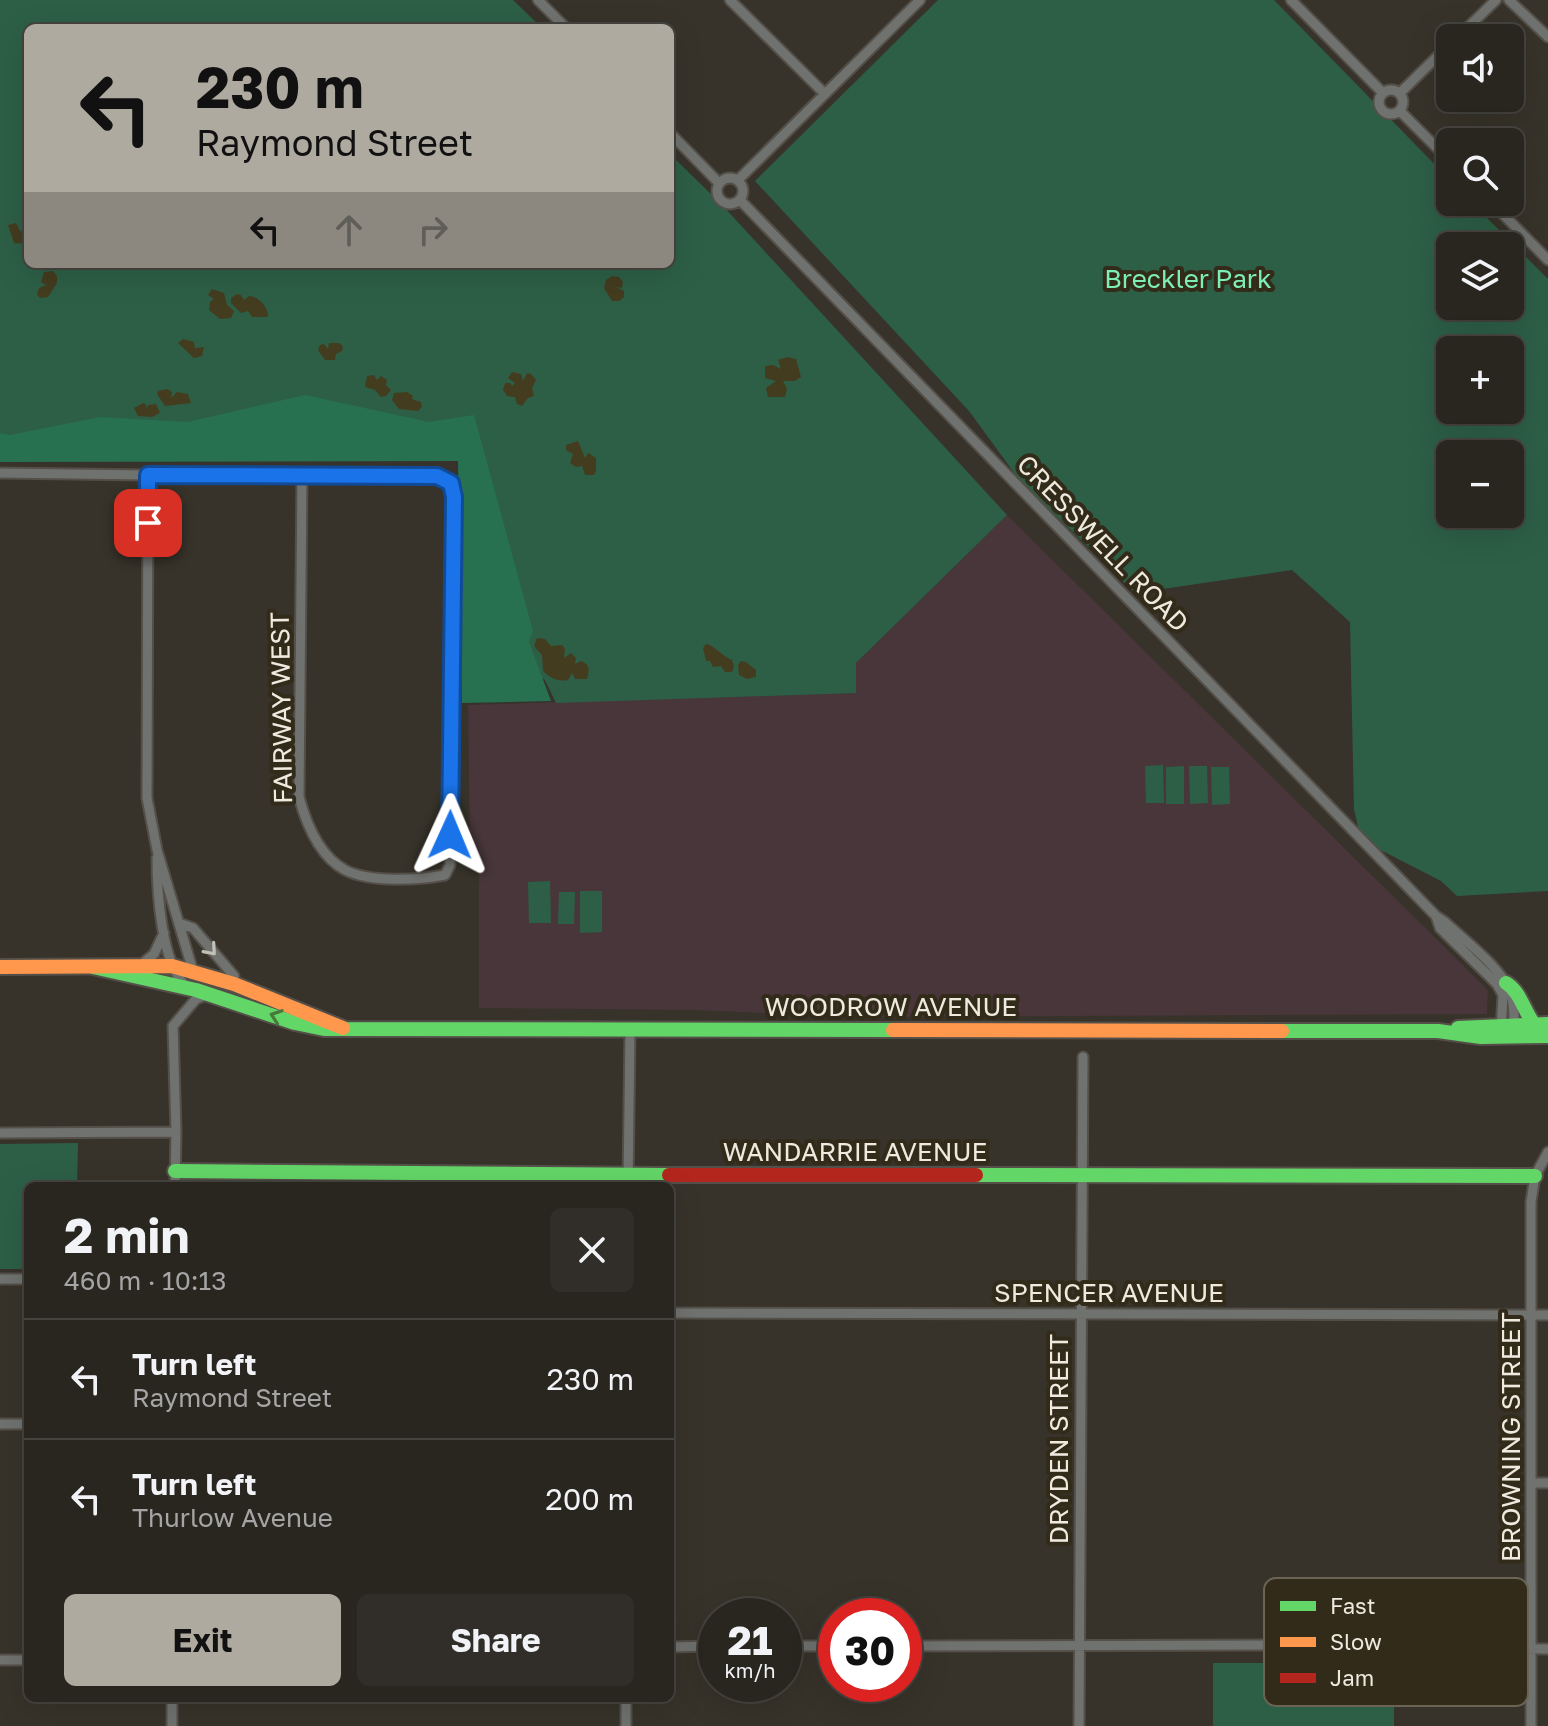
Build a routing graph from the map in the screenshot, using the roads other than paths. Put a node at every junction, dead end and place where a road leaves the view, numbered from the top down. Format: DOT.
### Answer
graph roads {
  1 [pos="538,0"];
  2 [pos="730,0"];
  3 [pos="920,0"];
  4 [pos="1291,0"];
  5 [pos="1496,0"];
  6 [pos="1509,0"];
  7 [pos="562,24"];
  8 [pos="1471,24"];
  9 [pos="1548,37"];
  10 [pos="1436,58"];
  11 [pos="1383,93"];
  12 [pos="1400,93"];
  13 [pos="825,94"];
  14 [pos="1400,111"];
  15 [pos="674,137"];
  16 [pos="1436,147"];
  17 [pos="738,180"];
  18 [pos="719,183"];
  19 [pos="740,200"];
  20 [pos="1505,216"];
  21 [pos="1548,260"];
  22 [pos="0,473"];
  23 [pos="148,475"];
  24 [pos="302,477"];
  25 [pos="157,850"];
  26 [pos="1436,916"];
  27 [pos="179,923"];
  28 [pos="164,930"];
  29 [pos="141,965"];
  30 [pos="172,966"];
  31 [pos="0,967"];
  32 [pos="93,967"];
  33 [pos="193,971"];
  34 [pos="1506,983"];
  35 [pos="234,984"];
  36 [pos="187,988"];
  37 [pos="210,994"];
  38 [pos="1541,1024"];
  39 [pos="344,1028"];
  40 [pos="1507,1030"];
  41 [pos="630,1031"];
  42 [pos="1548,1036"];
  43 [pos="1083,1057"];
  44 [pos="176,1132"];
  45 [pos="0,1133"];
  46 [pos="1548,1152"];
  47 [pos="1082,1175"];
  48 [pos="1535,1176"];
  49 [pos="175,1178"];
  50 [pos="628,1180"];
  51 [pos="0,1279"];
  52 [pos="24,1279"];
  53 [pos="674,1313"];
  54 [pos="1081,1314"];
  55 [pos="1532,1315"];
  56 [pos="1548,1315"];
  57 [pos="0,1424"];
  58 [pos="24,1424"];
  59 [pos="1532,1483"];
  60 [pos="1548,1483"];
  61 [pos="1079,1645"];
  62 [pos="698,1646"];
  63 [pos="922,1646"];
  64 [pos="674,1647"];
  65 [pos="1264,1647"];
  66 [pos="1528,1649"];
  67 [pos="1532,1649"];
  68 [pos="1548,1649"];
  69 [pos="0,1660"];
  70 [pos="24,1660"];
  71 [pos="172,1702"];
  72 [pos="626,1702"];
  73 [pos="172,1726"];
  74 [pos="626,1726"];
  75 [pos="1079,1726"];
  76 [pos="1531,1726"];
  1 -- 7 [label="street"];
  2 -- 13 [label="street"];
  3 -- 13 [label="street"];
  4 -- 11 [label="street"];
  5 -- 8 [label="street"];
  6 -- 9 [label="street"];
  10 -- 12 [label="street"];
  11 -- 12 [label="street"];
  11 -- 14 [label="street"];
  12 -- 14 [label="street"];
  13 -- 17 [label="street"];
  14 -- 16 [label="street"];
  15 -- 18 [label="street, CRESSWELL ROAD"];
  17 -- 18 [label="street"];
  17 -- 19 [label="street"];
  18 -- 19 [label="street, CRESSWELL ROAD"];
  19 -- 26 [label="street, CRESSWELL ROAD"];
  20 -- 21 [label="street"];
  22 -- 23 [label="street"];
  23 -- 24 [label="street"];
  23 -- 25 [label="street"];
  24 -- 24 [label="street, FAIRWAY WEST"];
  25 -- 27 [label="street"];
  25 -- 28 [label="street"];
  26 -- 34 [label="street, CRESSWELL ROAD"];
  26 -- 40 [label="street, CRESSWELL ROAD"];
  27 -- 33 [label="street"];
  27 -- 35 [label="street, one-way"];
  28 -- 29 [label="street"];
  28 -- 30 [label="street"];
  29 -- 30 [label="main road, WOODROW AVENUE"];
  29 -- 32 [label="main road, WOODROW AVENUE"];
  30 -- 33 [label="main road, WOODROW AVENUE"];
  30 -- 36 [label="street"];
  31 -- 32 [label="main road"];
  32 -- 36 [label="main road, WOODROW AVENUE"];
  33 -- 35 [label="main road, WOODROW AVENUE"];
  34 -- 38 [label="main road"];
  34 -- 40 [label="street"];
  35 -- 39 [label="main road, WOODROW AVENUE"];
  36 -- 37 [label="main road, WOODROW AVENUE"];
  39 -- 37 [label="main road, WOODROW AVENUE, one-way"];
  37 -- 44 [label="street"];
  38 -- 40 [label="main road, WOODROW AVENUE"];
  39 -- 41 [label="main road, WOODROW AVENUE"];
  40 -- 41 [label="main road, WOODROW AVENUE"];
  40 -- 42 [label="main road, WOODROW AVENUE"];
  41 -- 50 [label="street"];
  43 -- 47 [label="street, DRYDEN STREET"];
  44 -- 45 [label="street"];
  44 -- 49 [label="street"];
  46 -- 48 [label="street, BROWNING STREET"];
  47 -- 48 [label="main road, WANDARRIE AVENUE"];
  47 -- 50 [label="main road, WANDARRIE AVENUE"];
  47 -- 54 [label="street, DRYDEN STREET"];
  48 -- 55 [label="street, BROWNING STREET"];
  49 -- 50 [label="main road, WANDARRIE AVENUE"];
  51 -- 52 [label="street"];
  53 -- 54 [label="street, SPENCER AVENUE"];
  54 -- 55 [label="street, SPENCER AVENUE"];
  54 -- 61 [label="street, DRYDEN STREET"];
  55 -- 56 [label="street, SPENCER AVENUE"];
  55 -- 59 [label="street, BROWNING STREET"];
  57 -- 58 [label="street"];
  59 -- 60 [label="street"];
  59 -- 67 [label="street, BROWNING STREET"];
  61 -- 63 [label="street"];
  61 -- 65 [label="street"];
  61 -- 75 [label="street, DRYDEN STREET"];
  62 -- 64 [label="street"];
  66 -- 67 [label="street"];
  67 -- 68 [label="street"];
  67 -- 76 [label="street, BROWNING STREET"];
  69 -- 70 [label="street"];
  71 -- 73 [label="street"];
  72 -- 74 [label="street"];
}
